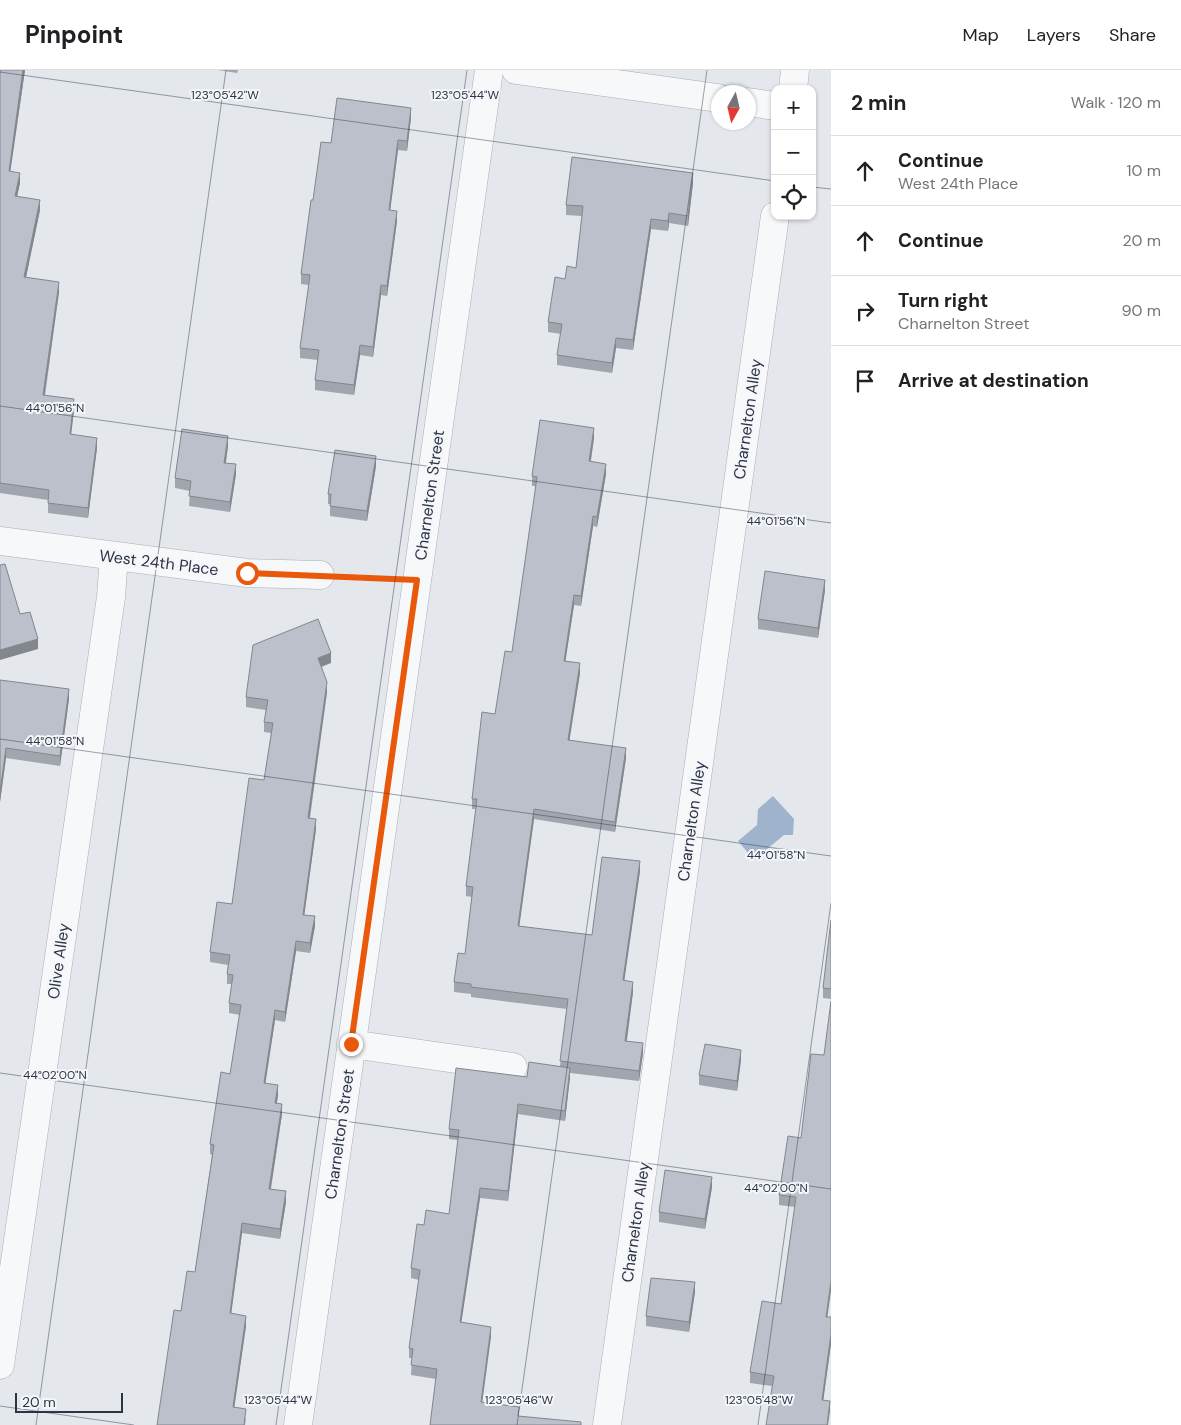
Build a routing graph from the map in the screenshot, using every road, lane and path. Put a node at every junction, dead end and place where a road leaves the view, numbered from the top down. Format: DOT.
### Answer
graph roads {
  1 [pos="489,70"];
  2 [pos="516,70"];
  3 [pos="795,70"];
  4 [pos="793,85"];
  5 [pos="711,97"];
  6 [pos="756,103"];
  7 [pos="771,105"];
  8 [pos="774,220"];
  9 [pos="0,541"];
  10 [pos="114,556"];
  11 [pos="320,575"];
  12 [pos="417,580"];
  13 [pos="351,1044"];
  14 [pos="513,1067"];
  15 [pos="0,1365"];
  16 [pos="298,1425"];
  17 [pos="607,1425"];
  1 -- 12 [label="street, Charnelton Street"];
  2 -- 5 [label="street"];
  3 -- 4 [label="street"];
  6 -- 7 [label="street"];
  8 -- 17 [label="street, Charnelton Alley"];
  9 -- 10 [label="street, West 24th Place"];
  10 -- 11 [label="street, West 24th Place"];
  10 -- 15 [label="street, Olive Alley"];
  11 -- 12 [label="path"];
  12 -- 13 [label="street, Charnelton Street"];
  13 -- 14 [label="street"];
  13 -- 16 [label="street, Charnelton Street"];
}
